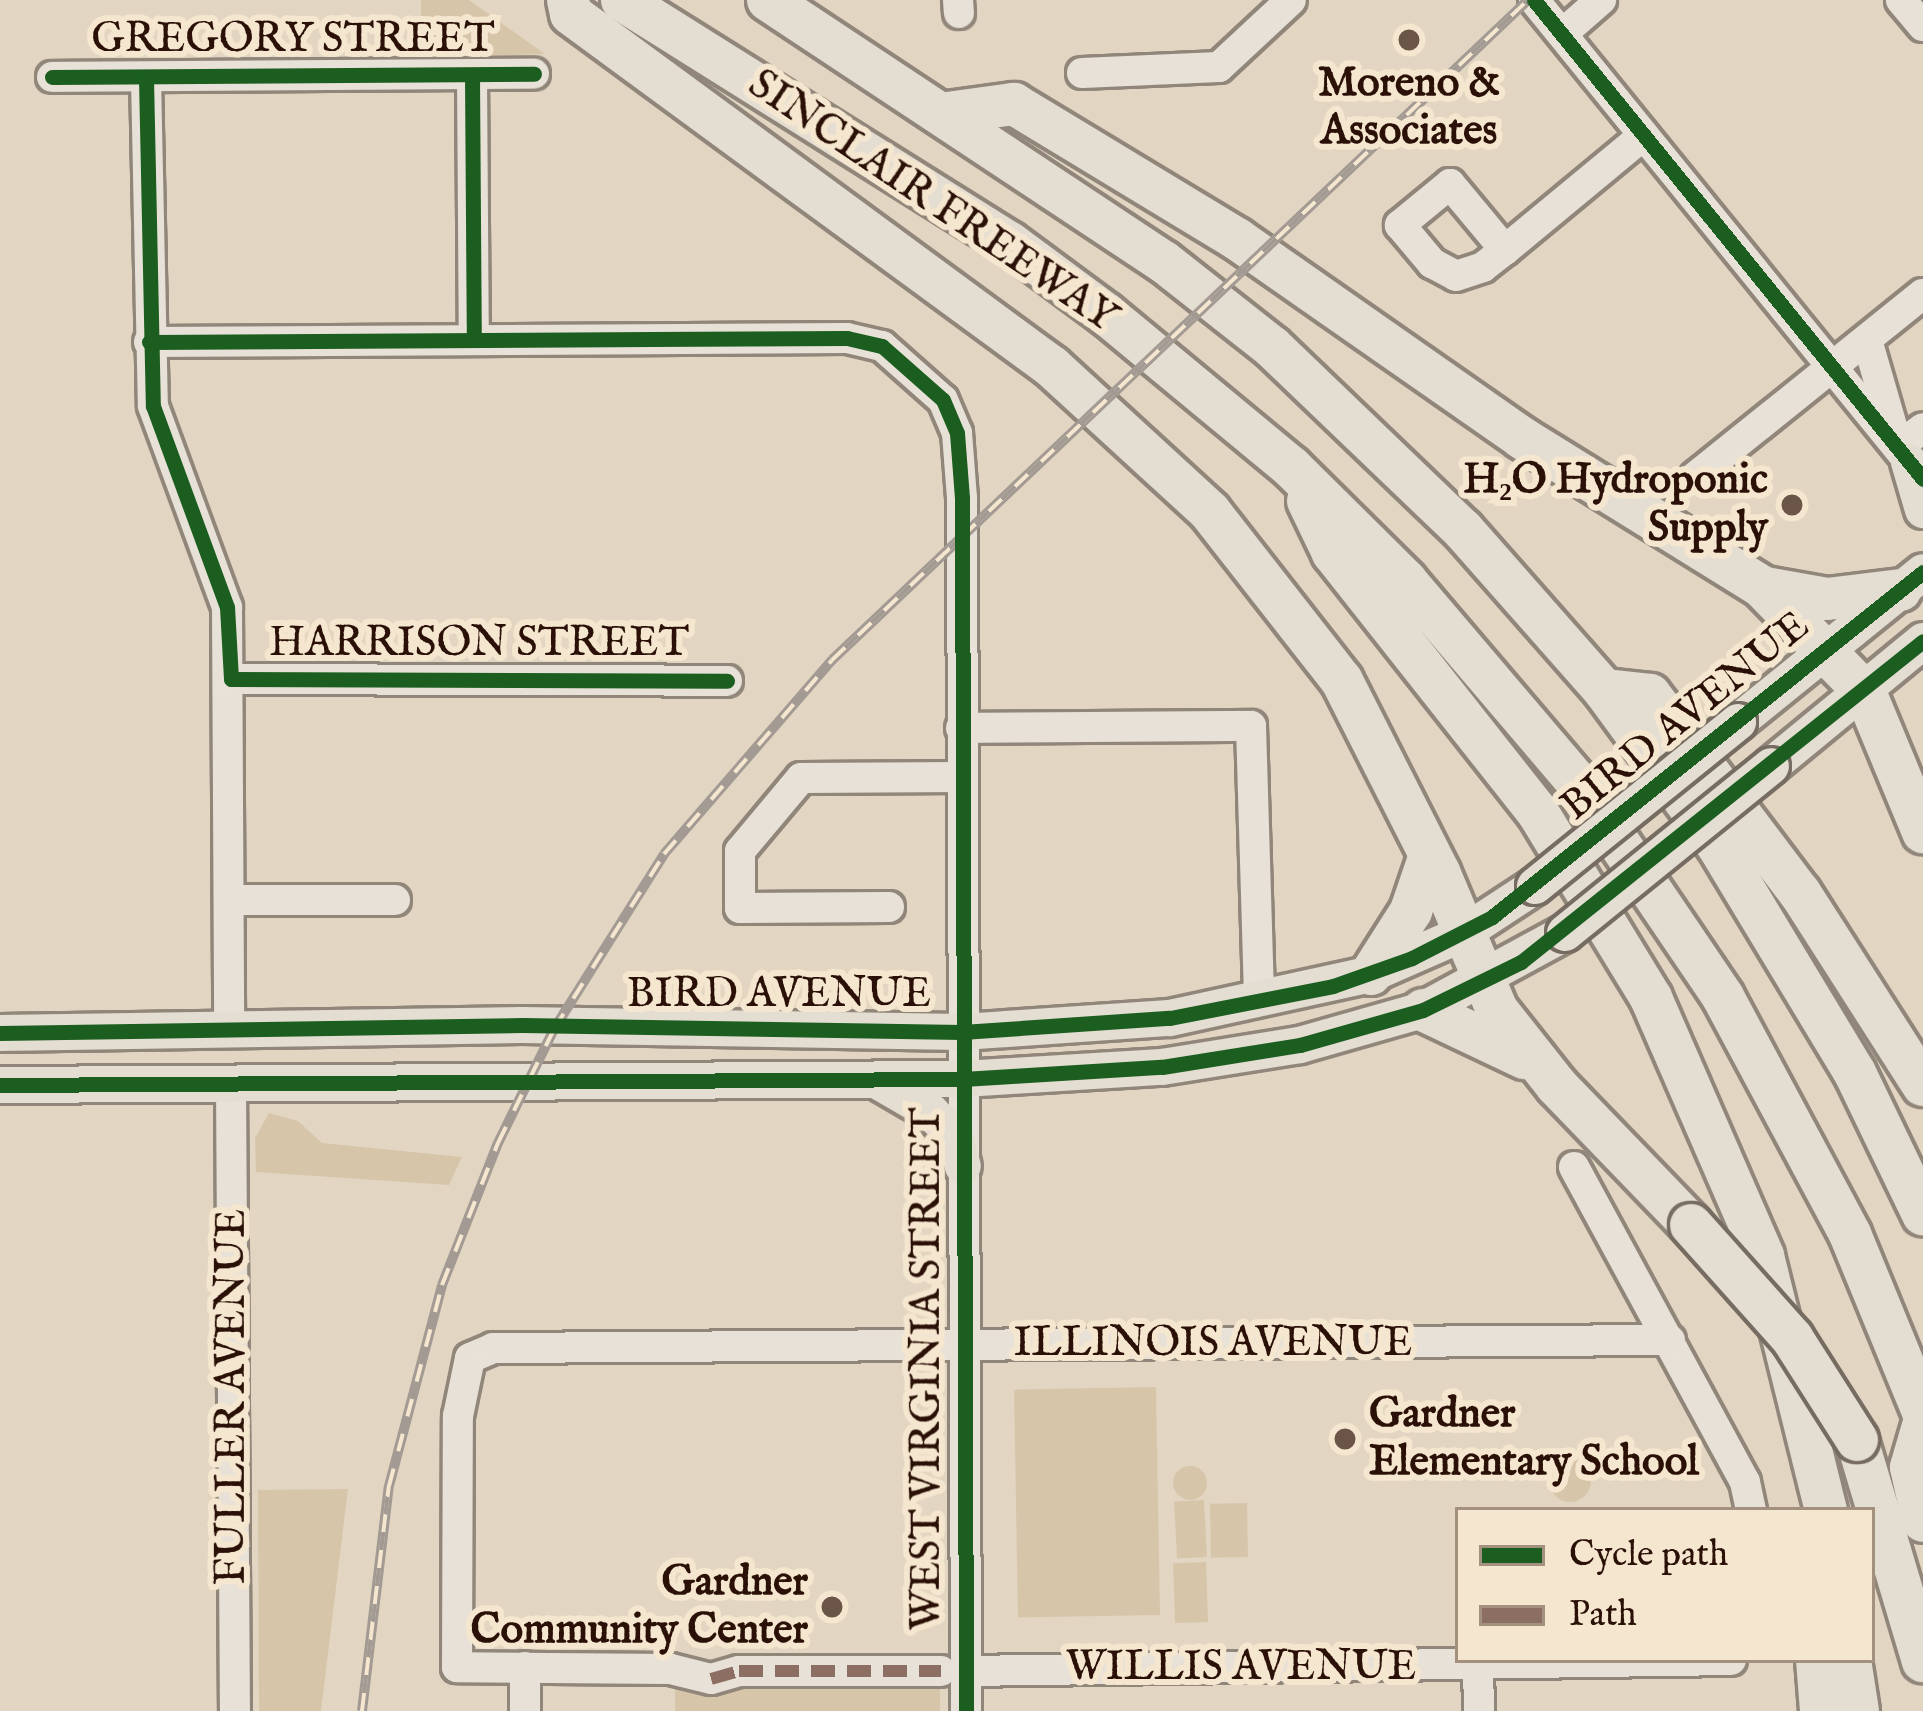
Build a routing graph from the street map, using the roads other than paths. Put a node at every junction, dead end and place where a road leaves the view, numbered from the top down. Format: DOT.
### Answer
graph roads {
  1 [pos="568,0"];
  2 [pos="622,0"];
  3 [pos="769,0"];
  4 [pos="1291,0"];
  5 [pos="1534,0"];
  6 [pos="1601,0"];
  7 [pos="1901,0"];
  8 [pos="1923,26"];
  9 [pos="1562,34"];
  10 [pos="1082,73"];
  11 [pos="534,74"];
  12 [pos="472,76"];
  13 [pos="52,77"];
  14 [pos="146,78"];
  15 [pos="947,113"];
  16 [pos="1644,135"];
  17 [pos="1505,250"];
  18 [pos="1923,294"];
  19 [pos="474,339"];
  20 [pos="1867,340"];
  21 [pos="149,342"];
  22 [pos="1832,367"];
  23 [pos="1915,454"];
  24 [pos="1292,467"];
  25 [pos="1695,477"];
  26 [pos="1923,510"];
  27 [pos="1923,538"];
  28 [pos="1911,581"];
  29 [pos="1762,587"];
  30 [pos="1923,641"];
  31 [pos="1828,647"];
  32 [pos="231,679"];
  33 [pos="727,681"];
  34 [pos="1604,690"];
  35 [pos="1865,692"];
  36 [pos="961,728"];
  37 [pos="961,777"];
  38 [pos="1923,832"];
  39 [pos="1429,858"];
  40 [pos="230,900"];
  41 [pos="395,900"];
  42 [pos="889,907"];
  43 [pos="1462,934"];
  44 [pos="1371,974"];
  45 [pos="1482,984"];
  46 [pos="1259,1000"];
  47 [pos="1423,1010"];
  48 [pos="229,1029"];
  49 [pos="962,1032"];
  50 [pos="0,1033"];
  51 [pos="872,1079"];
  52 [pos="963,1079"];
  53 [pos="231,1083"];
  54 [pos="0,1085"];
  55 [pos="1923,1085"];
  56 [pos="1557,1086"];
  57 [pos="963,1166"];
  58 [pos="1574,1166"];
  59 [pos="1923,1214"];
  60 [pos="1670,1340"];
  61 [pos="965,1346"];
  62 [pos="1923,1412"];
  63 [pos="1923,1426"];
  64 [pos="1817,1462"];
  65 [pos="1750,1507"];
  66 [pos="1811,1507"];
  67 [pos="1825,1507"];
  68 [pos="1923,1521"];
  69 [pos="1923,1661"];
  70 [pos="1604,1663"];
  71 [pos="1817,1663"];
  72 [pos="1850,1663"];
  73 [pos="1478,1666"];
  74 [pos="525,1667"];
  75 [pos="954,1671"];
  76 [pos="235,1711"];
  77 [pos="525,1711"];
  78 [pos="966,1711"];
  79 [pos="1479,1711"];
  80 [pos="1821,1711"];
  81 [pos="1858,1711"];
  1 -- 39 [label="highway"];
  2 -- 24 [label="highway, SINCLAIR FREEWAY"];
  3 -- 15 [label="highway, SINCLAIR FREEWAY"];
  4 -- 10 [label="street"];
  5 -- 9 [label="street"];
  6 -- 9 [label="street"];
  7 -- 8 [label="street"];
  9 -- 16 [label="street"];
  11 -- 12 [label="street, GREGORY STREET"];
  12 -- 14 [label="street, GREGORY STREET"];
  12 -- 19 [label="street"];
  13 -- 14 [label="street, GREGORY STREET"];
  14 -- 21 [label="street"];
  15 -- 29 [label="highway"];
  15 -- 34 [label="highway, SINCLAIR FREEWAY"];
  16 -- 17 [label="street"];
  16 -- 22 [label="street"];
  17 -- 17 [label="street"];
  18 -- 20 [label="street"];
  19 -- 21 [label="street"];
  19 -- 36 [label="street, WEST VIRGINIA STREET"];
  20 -- 22 [label="street"];
  20 -- 23 [label="street"];
  21 -- 32 [label="street"];
  22 -- 23 [label="street"];
  22 -- 25 [label="street"];
  23 -- 26 [label="main road"];
  24 -- 62 [label="highway, SINCLAIR FREEWAY"];
  24 -- 64 [label="highway"];
  27 -- 28 [label="main road"];
  28 -- 29 [label="highway"];
  28 -- 31 [label="main road, BIRD AVENUE"];
  29 -- 31 [label="highway"];
  30 -- 35 [label="main road, BIRD AVENUE"];
  31 -- 35 [label="highway"];
  31 -- 43 [label="main road, BIRD AVENUE, bridge"];
  32 -- 33 [label="street, HARRISON STREET"];
  32 -- 40 [label="street"];
  34 -- 55 [label="highway"];
  34 -- 59 [label="highway, SINCLAIR FREEWAY"];
  35 -- 38 [label="highway"];
  35 -- 45 [label="main road, BIRD AVENUE, bridge"];
  36 -- 37 [label="street, WEST VIRGINIA STREET"];
  36 -- 46 [label="street"];
  37 -- 42 [label="street"];
  37 -- 49 [label="street, WEST VIRGINIA STREET"];
  39 -- 43 [label="highway"];
  39 -- 44 [label="highway"];
  40 -- 41 [label="street"];
  40 -- 48 [label="street"];
  43 -- 44 [label="main road, BIRD AVENUE"];
  43 -- 45 [label="highway"];
  44 -- 46 [label="main road, BIRD AVENUE"];
  45 -- 47 [label="main road, BIRD AVENUE"];
  45 -- 56 [label="highway"];
  46 -- 49 [label="main road, BIRD AVENUE"];
  47 -- 52 [label="main road, BIRD AVENUE"];
  47 -- 56 [label="highway"];
  48 -- 49 [label="main road, BIRD AVENUE"];
  48 -- 50 [label="main road, BIRD AVENUE"];
  49 -- 52 [label="street, WEST VIRGINIA STREET"];
  51 -- 52 [label="main road, BIRD AVENUE"];
  51 -- 53 [label="main road, BIRD AVENUE"];
  51 -- 57 [label="main road"];
  52 -- 57 [label="street, WEST VIRGINIA STREET"];
  53 -- 54 [label="main road, BIRD AVENUE"];
  53 -- 76 [label="street, FULLER AVENUE"];
  56 -- 69 [label="highway, bridge"];
  57 -- 61 [label="street, WEST VIRGINIA STREET"];
  58 -- 60 [label="street"];
  60 -- 61 [label="street, ILLINOIS AVENUE"];
  60 -- 65 [label="street"];
  61 -- 74 [label="street, ILLINOIS AVENUE"];
  61 -- 75 [label="street, WEST VIRGINIA STREET"];
  63 -- 68 [label="highway"];
  64 -- 66 [label="highway"];
  64 -- 67 [label="highway"];
  70 -- 73 [label="street, WILLIS AVENUE"];
  71 -- 80 [label="highway"];
  72 -- 81 [label="highway"];
  73 -- 75 [label="street, WILLIS AVENUE"];
  73 -- 79 [label="street"];
  74 -- 75 [label="street, WILLIS AVENUE"];
  74 -- 77 [label="street"];
  75 -- 78 [label="street, WEST VIRGINIA STREET"];
}
